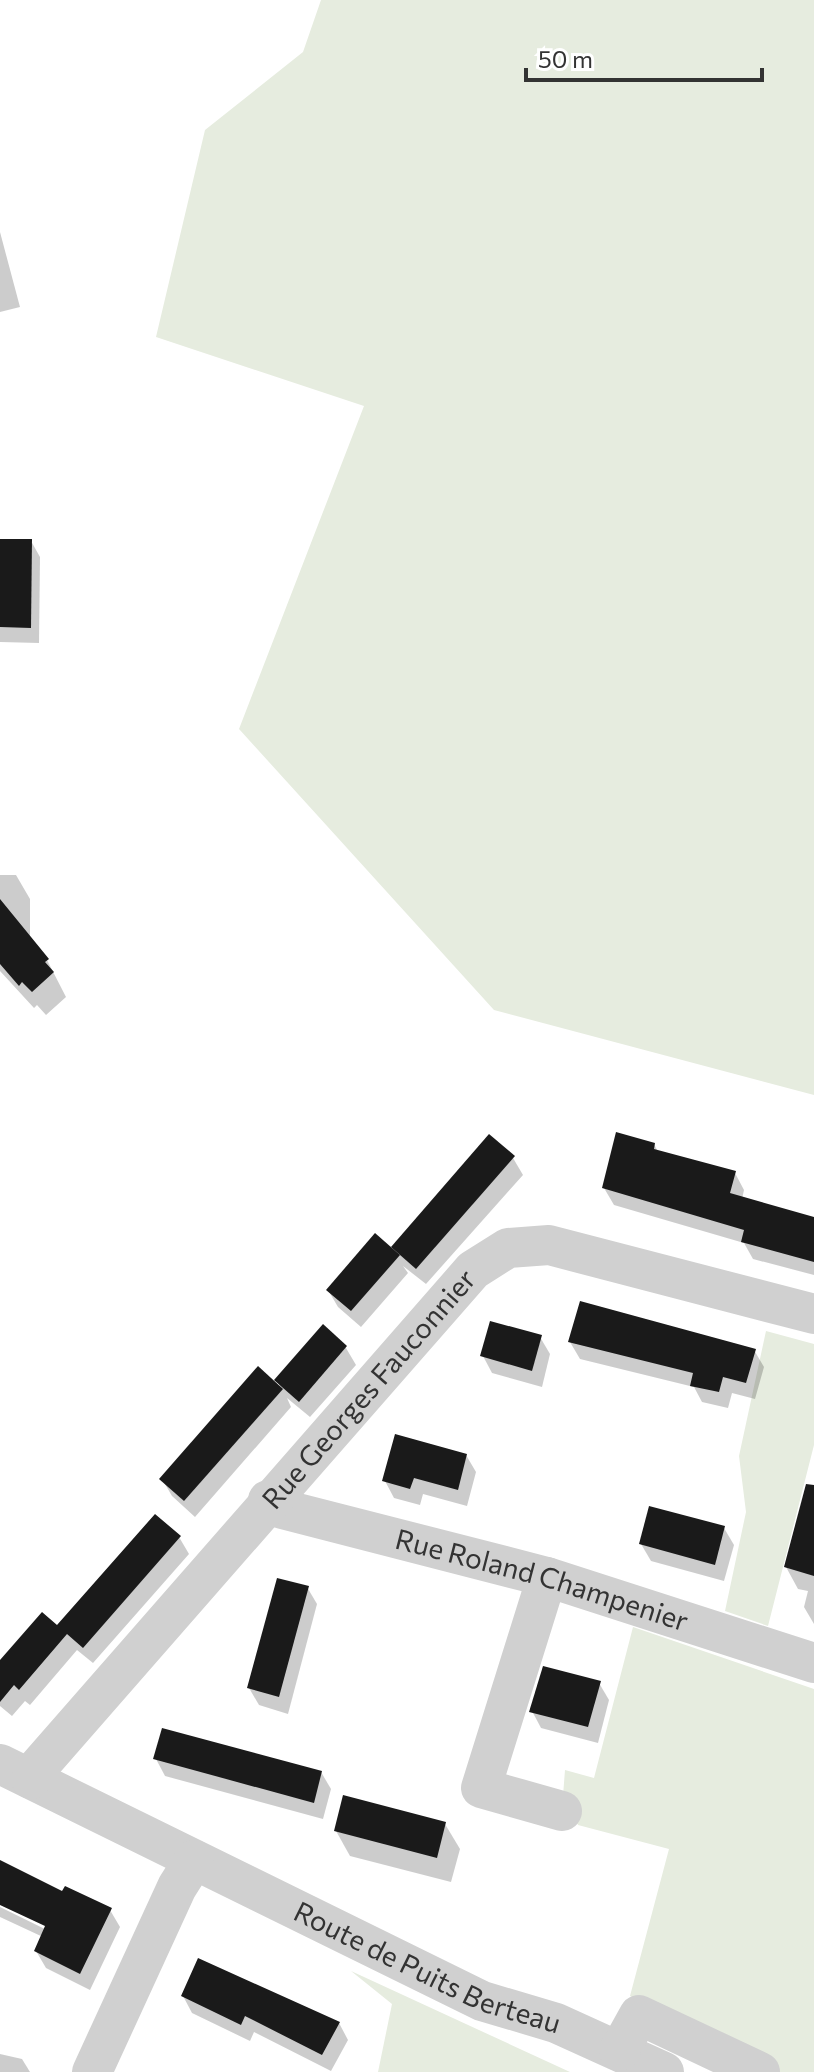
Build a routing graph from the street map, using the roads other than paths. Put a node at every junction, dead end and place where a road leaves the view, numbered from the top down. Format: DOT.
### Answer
graph roads {
  1 [pos="814,1314"];
  2 [pos="268,1500"];
  3 [pos="547,1577"];
  4 [pos="814,1663"];
  5 [pos="16,1772"];
  6 [pos="562,1811"];
  7 [pos="194,1860"];
  8 [pos="619,2051"];
  9 [pos="92,2072"];
  10 [pos="664,2072"];
  11 [pos="760,2072"];
  1 -- 2 [label="street, Rue Georges Fauconnier"];
  2 -- 3 [label="street, Rue Roland Champenier"];
  2 -- 5 [label="street, Rue Georges Fauconnier"];
  3 -- 4 [label="street, Rue Roland Champenier"];
  3 -- 6 [label="street"];
  5 -- 7 [label="street, Route de Puits Berteau"];
  7 -- 8 [label="street, Route de Puits Berteau"];
  7 -- 9 [label="street"];
  8 -- 10 [label="street, Route de Puits Berteau"];
  8 -- 11 [label="street"];
}
